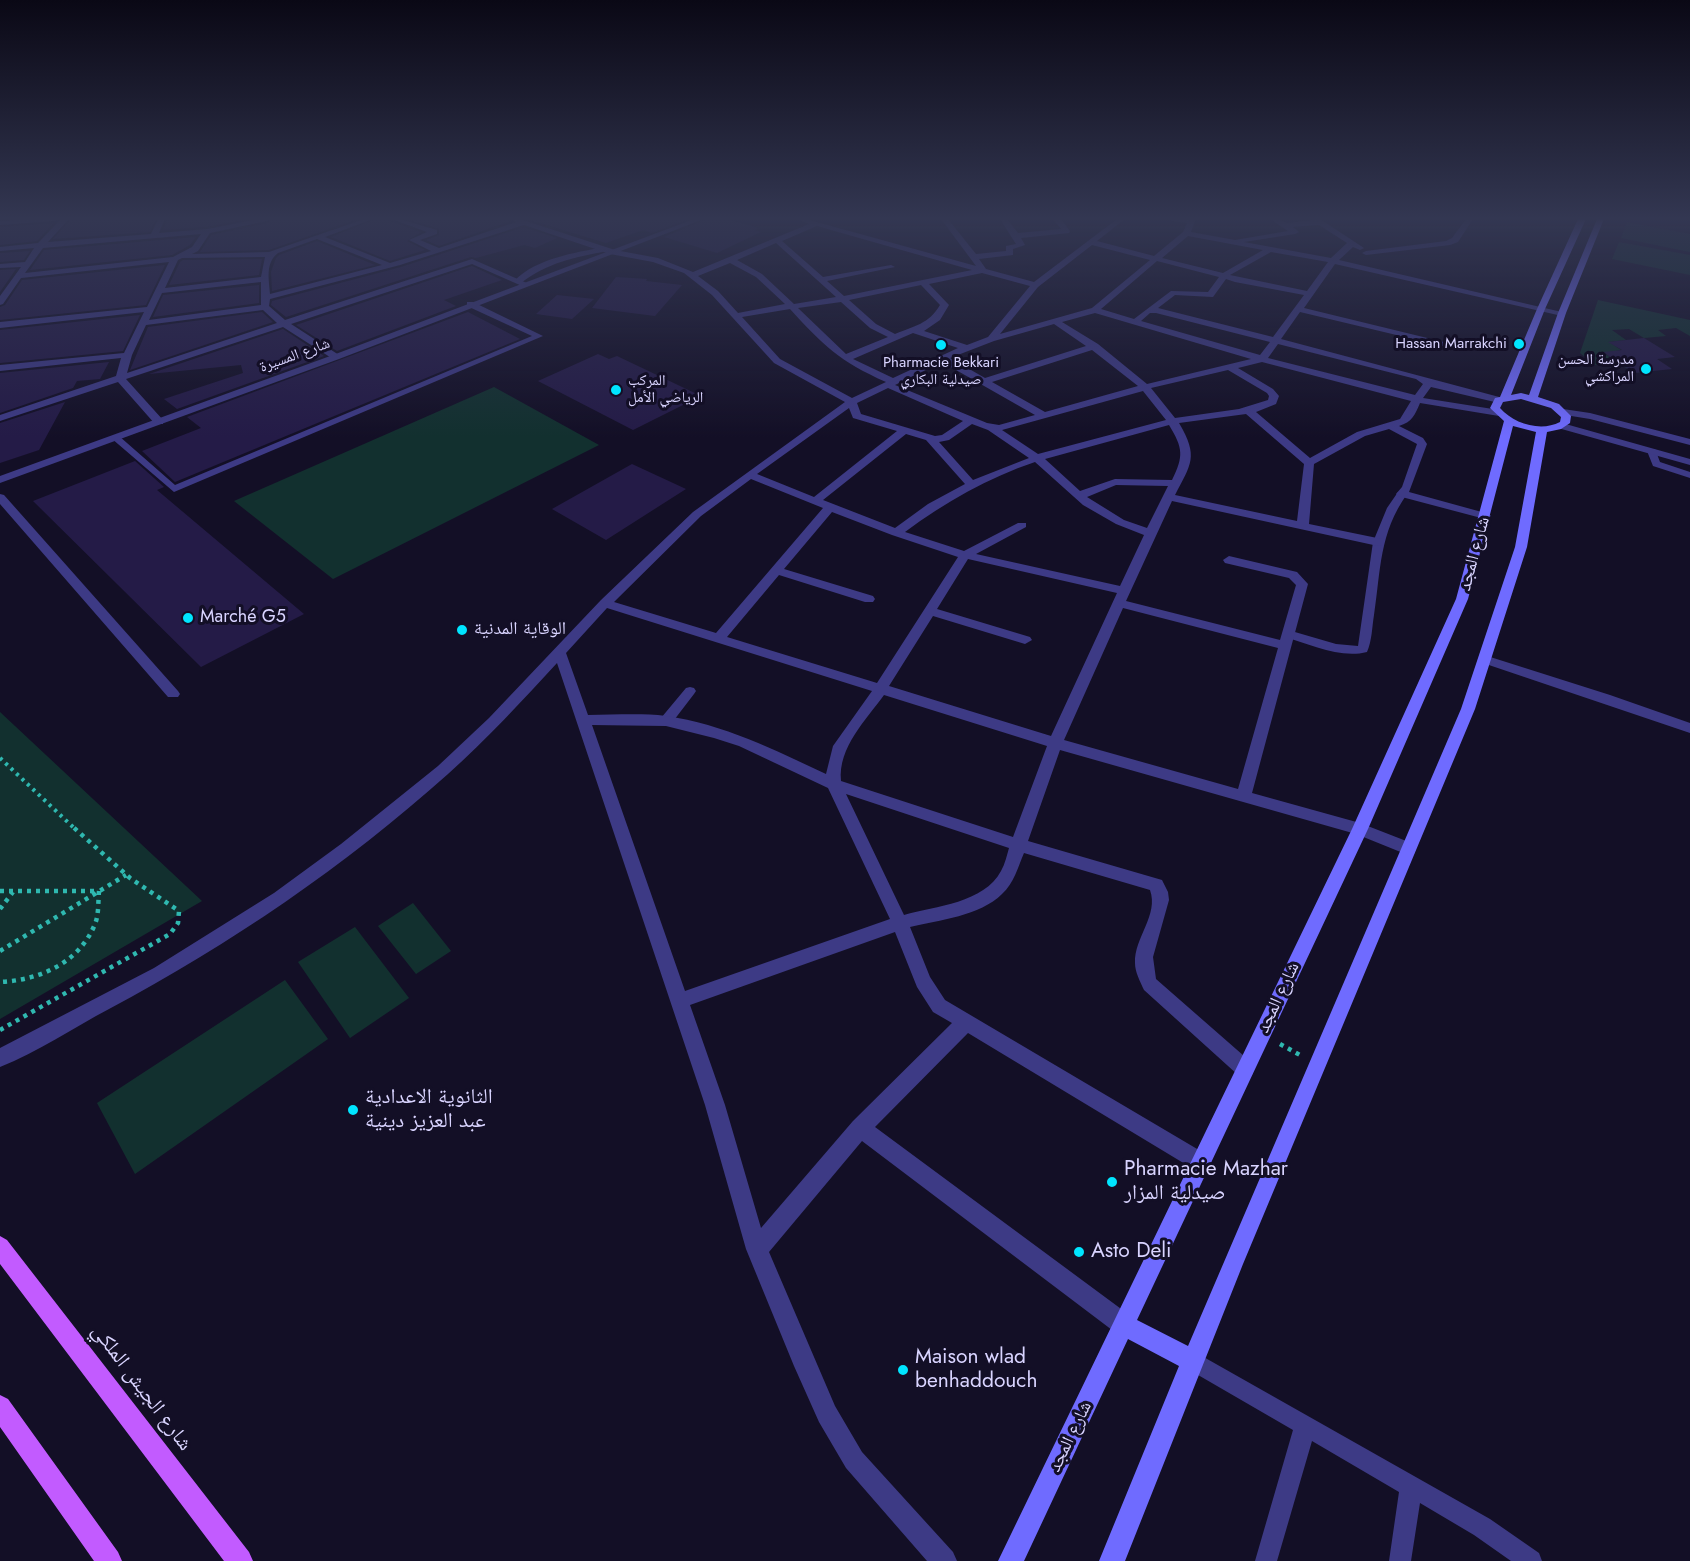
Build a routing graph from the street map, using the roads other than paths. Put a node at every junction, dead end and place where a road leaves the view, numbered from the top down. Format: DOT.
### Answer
graph roads {
  1 [pos="158,291"];
  2 [pos="267,292"];
  3 [pos="293,292"];
  4 [pos="380,292"];
  5 [pos="500,292"];
  6 [pos="714,292"];
  7 [pos="774,292"];
  8 [pos="836,292"];
  9 [pos="880,292"];
  10 [pos="932,292"];
  11 [pos="1029,292"];
  12 [pos="1117,292"];
  13 [pos="1176,292"];
  14 [pos="1187,292"];
  15 [pos="1212,292"];
  16 [pos="1299,292"];
  17 [pos="1467,292"];
  18 [pos="1549,292"];
  19 [pos="1571,292"];
  20 [pos="1309,294"];
  21 [pos="268,297"];
  22 [pos="844,299"];
  23 [pos="470,304"];
  24 [pos="265,307"];
  25 [pos="791,307"];
  26 [pos="150,309"];
  27 [pos="1152,309"];
  28 [pos="1298,309"];
  29 [pos="1541,309"];
  30 [pos="1095,310"];
  31 [pos="1562,313"];
  32 [pos="735,316"];
  33 [pos="1056,322"];
  34 [pos="1136,322"];
  35 [pos="143,323"];
  36 [pos="284,324"];
  37 [pos="0,325"];
  38 [pos="919,330"];
  39 [pos="894,337"];
  40 [pos="991,339"];
  41 [pos="1276,340"];
  42 [pos="1451,345"];
  43 [pos="1095,346"];
  44 [pos="966,348"];
  45 [pos="127,355"];
  46 [pos="336,357"];
  47 [pos="846,358"];
  48 [pos="942,358"];
  49 [pos="1262,359"];
  50 [pos="1230,367"];
  51 [pos="0,368"];
  52 [pos="120,379"];
  53 [pos="983,382"];
  54 [pos="1429,382"];
  55 [pos="891,384"];
  56 [pos="1145,387"];
  57 [pos="1502,398"];
  58 [pos="1533,398"];
  59 [pos="1417,399"];
  60 [pos="852,402"];
  61 [pos="1247,410"];
  62 [pos="1563,412"];
  63 [pos="1046,416"];
  64 [pos="1504,417"];
  65 [pos="0,418"];
  66 [pos="971,420"];
  67 [pos="1172,421"];
  68 [pos="159,423"];
  69 [pos="1392,426"];
  70 [pos="1562,426"];
  71 [pos="992,428"];
  72 [pos="1542,429"];
  73 [pos="903,431"];
  74 [pos="116,438"];
  75 [pos="931,439"];
  76 [pos="1690,442"];
  77 [pos="1652,451"];
  78 [pos="1038,459"];
  79 [pos="1690,462"];
  80 [pos="1309,463"];
  81 [pos="749,475"];
  82 [pos="1690,475"];
  83 [pos="0,480"];
  84 [pos="1177,483"];
  85 [pos="971,484"];
  86 [pos="1402,494"];
  87 [pos="0,496"];
  88 [pos="1078,496"];
  89 [pos="1169,497"];
  90 [pos="815,501"];
  91 [pos="830,507"];
  92 [pos="1485,516"];
  93 [pos="1022,525"];
  94 [pos="1303,525"];
  95 [pos="896,533"];
  96 [pos="1151,534"];
  97 [pos="1378,542"];
  98 [pos="965,555"];
  99 [pos="1229,560"];
  100 [pos="778,571"];
  101 [pos="1123,597"];
  102 [pos="869,599"];
  103 [pos="605,603"];
  104 [pos="930,611"];
  105 [pos="718,639"];
  106 [pos="1025,640"];
  107 [pos="1286,640"];
  108 [pos="560,653"];
  109 [pos="1484,659"];
  110 [pos="880,690"];
  111 [pos="690,691"];
  112 [pos="172,694"];
  113 [pos="583,720"];
  114 [pos="666,721"];
  115 [pos="1690,728"];
  116 [pos="1055,743"];
  117 [pos="834,784"];
  118 [pos="1244,795"];
  119 [pos="1360,829"];
  120 [pos="1019,845"];
  121 [pos="1408,849"];
  122 [pos="900,923"];
  123 [pos="679,1001"];
  124 [pos="964,1023"];
  125 [pos="0,1058"];
  126 [pos="1245,1069"];
  127 [pos="860,1128"];
  128 [pos="1202,1163"];
  129 [pos="0,1247"];
  130 [pos="757,1249"];
  131 [pos="1124,1325"];
  132 [pos="1192,1361"];
  133 [pos="0,1407"];
  134 [pos="1305,1426"];
  135 [pos="1411,1486"];
  136 [pos="109,1561"];
  137 [pos="240,1561"];
  138 [pos="944,1561"];
  139 [pos="1011,1561"];
  140 [pos="1112,1561"];
  141 [pos="1266,1561"];
  142 [pos="1400,1561"];
  143 [pos="1531,1561"];
  1 -- 26 [label="street"];
  2 -- 21 [label="street"];
  3 -- 21 [label="street"];
  4 -- 36 [label="street"];
  5 -- 23 [label="street, شارع المسيرة"];
  6 -- 32 [label="street"];
  7 -- 25 [label="street"];
  8 -- 22 [label="street"];
  9 -- 22 [label="street"];
  10 -- 38 [label="street"];
  11 -- 40 [label="street"];
  12 -- 30 [label="street"];
  13 -- 27 [label="street"];
  14 -- 15 [label="street"];
  16 -- 20 [label="street"];
  17 -- 29 [label="street"];
  18 -- 29 [label="main road"];
  19 -- 31 [label="main road"];
  20 -- 28 [label="street"];
  21 -- 24 [label="street"];
  22 -- 25 [label="street"];
  22 -- 39 [label="street"];
  23 -- 46 [label="street, شارع المسيرة"];
  23 -- 74 [label="lane"];
  24 -- 35 [label="street"];
  24 -- 36 [label="street"];
  25 -- 32 [label="street"];
  25 -- 47 [label="street"];
  26 -- 35 [label="street"];
  26 -- 37 [label="street"];
  27 -- 34 [label="street"];
  27 -- 41 [label="street"];
  28 -- 41 [label="street"];
  28 -- 42 [label="street"];
  29 -- 31 [label="street"];
  29 -- 57 [label="main road"];
  30 -- 33 [label="street"];
  30 -- 34 [label="street"];
  31 -- 58 [label="main road"];
  32 -- 60 [label="street"];
  33 -- 40 [label="street"];
  33 -- 43 [label="street"];
  34 -- 49 [label="street"];
  35 -- 45 [label="street"];
  36 -- 46 [label="street"];
  36 -- 52 [label="street"];
  38 -- 39 [label="street"];
  38 -- 44 [label="street"];
  39 -- 47 [label="street"];
  40 -- 44 [label="street"];
  41 -- 49 [label="street"];
  41 -- 54 [label="street"];
  43 -- 53 [label="street"];
  43 -- 56 [label="street"];
  44 -- 48 [label="street"];
  45 -- 51 [label="street"];
  45 -- 52 [label="street"];
  46 -- 68 [label="street, شارع المسيرة"];
  47 -- 55 [label="street"];
  48 -- 53 [label="street"];
  48 -- 55 [label="street"];
  49 -- 50 [label="street"];
  49 -- 59 [label="street"];
  50 -- 56 [label="street"];
  50 -- 61 [label="street"];
  52 -- 65 [label="street"];
  52 -- 68 [label="street"];
  53 -- 63 [label="street"];
  54 -- 57 [label="street"];
  54 -- 59 [label="street"];
  55 -- 60 [label="street"];
  55 -- 66 [label="street"];
  56 -- 63 [label="street"];
  56 -- 67 [label="street"];
  57 -- 58 [label="main road"];
  57 -- 64 [label="main road, شارع المجد"];
  58 -- 62 [label="main road"];
  59 -- 64 [label="street"];
  59 -- 69 [label="street"];
  60 -- 73 [label="street"];
  60 -- 81 [label="street"];
  61 -- 67 [label="street"];
  61 -- 80 [label="street"];
  62 -- 70 [label="main road"];
  62 -- 76 [label="street"];
  63 -- 71 [label="street"];
  64 -- 72 [label="main road"];
  64 -- 92 [label="main road, شارع المجد"];
  66 -- 71 [label="street"];
  66 -- 75 [label="street"];
  67 -- 78 [label="street"];
  67 -- 84 [label="street"];
  68 -- 74 [label="street, شارع المسيرة"];
  69 -- 80 [label="street"];
  69 -- 86 [label="street"];
  70 -- 72 [label="main road"];
  70 -- 77 [label="street"];
  71 -- 78 [label="street"];
  72 -- 109 [label="main road"];
  73 -- 75 [label="street"];
  73 -- 90 [label="street"];
  74 -- 83 [label="street, شارع المسيرة"];
  75 -- 85 [label="street"];
  77 -- 79 [label="street"];
  77 -- 82 [label="lane"];
  78 -- 85 [label="street"];
  78 -- 88 [label="street"];
  80 -- 94 [label="street"];
  81 -- 90 [label="street"];
  81 -- 103 [label="street"];
  84 -- 88 [label="street"];
  84 -- 89 [label="street"];
  85 -- 95 [label="street"];
  86 -- 92 [label="street"];
  86 -- 97 [label="lane"];
  87 -- 112 [label="street"];
  88 -- 96 [label="street"];
  89 -- 94 [label="street"];
  89 -- 96 [label="street"];
  90 -- 91 [label="street"];
  91 -- 95 [label="street"];
  91 -- 100 [label="street"];
  92 -- 119 [label="main road, شارع المجد"];
  93 -- 98 [label="street"];
  94 -- 97 [label="street"];
  95 -- 98 [label="street"];
  96 -- 101 [label="street"];
  97 -- 107 [label="lane"];
  98 -- 101 [label="street"];
  98 -- 104 [label="street"];
  99 -- 107 [label="street"];
  100 -- 102 [label="street"];
  100 -- 105 [label="street"];
  101 -- 107 [label="street"];
  101 -- 116 [label="street"];
  103 -- 105 [label="street"];
  103 -- 108 [label="street"];
  104 -- 106 [label="street"];
  104 -- 110 [label="street"];
  105 -- 110 [label="street"];
  107 -- 118 [label="street"];
  108 -- 113 [label="street"];
  108 -- 125 [label="street"];
  109 -- 115 [label="lane"];
  109 -- 121 [label="main road"];
  110 -- 116 [label="street"];
  110 -- 117 [label="street"];
  111 -- 114 [label="lane"];
  113 -- 114 [label="street"];
  113 -- 123 [label="street"];
  114 -- 117 [label="street"];
  116 -- 118 [label="street"];
  116 -- 120 [label="street"];
  117 -- 120 [label="street"];
  117 -- 122 [label="street"];
  118 -- 119 [label="street"];
  119 -- 121 [label="street"];
  119 -- 126 [label="main road, شارع المجد"];
  120 -- 122 [label="street"];
  120 -- 126 [label="street"];
  121 -- 132 [label="main road"];
  122 -- 123 [label="street"];
  122 -- 124 [label="street"];
  123 -- 130 [label="street"];
  124 -- 127 [label="street"];
  124 -- 128 [label="street"];
  126 -- 128 [label="main road, شارع المجد"];
  127 -- 130 [label="street"];
  127 -- 131 [label="street"];
  128 -- 131 [label="main road, شارع المجد"];
  129 -- 137 [label="main road, شارع الجيش الملكي"];
  130 -- 138 [label="street"];
  131 -- 132 [label="main road"];
  131 -- 139 [label="main road, شارع المجد"];
  132 -- 134 [label="lane"];
  132 -- 140 [label="main road"];
  133 -- 136 [label="main road"];
  134 -- 135 [label="lane"];
  134 -- 141 [label="lane"];
  135 -- 142 [label="lane"];
  135 -- 143 [label="lane"];
}
